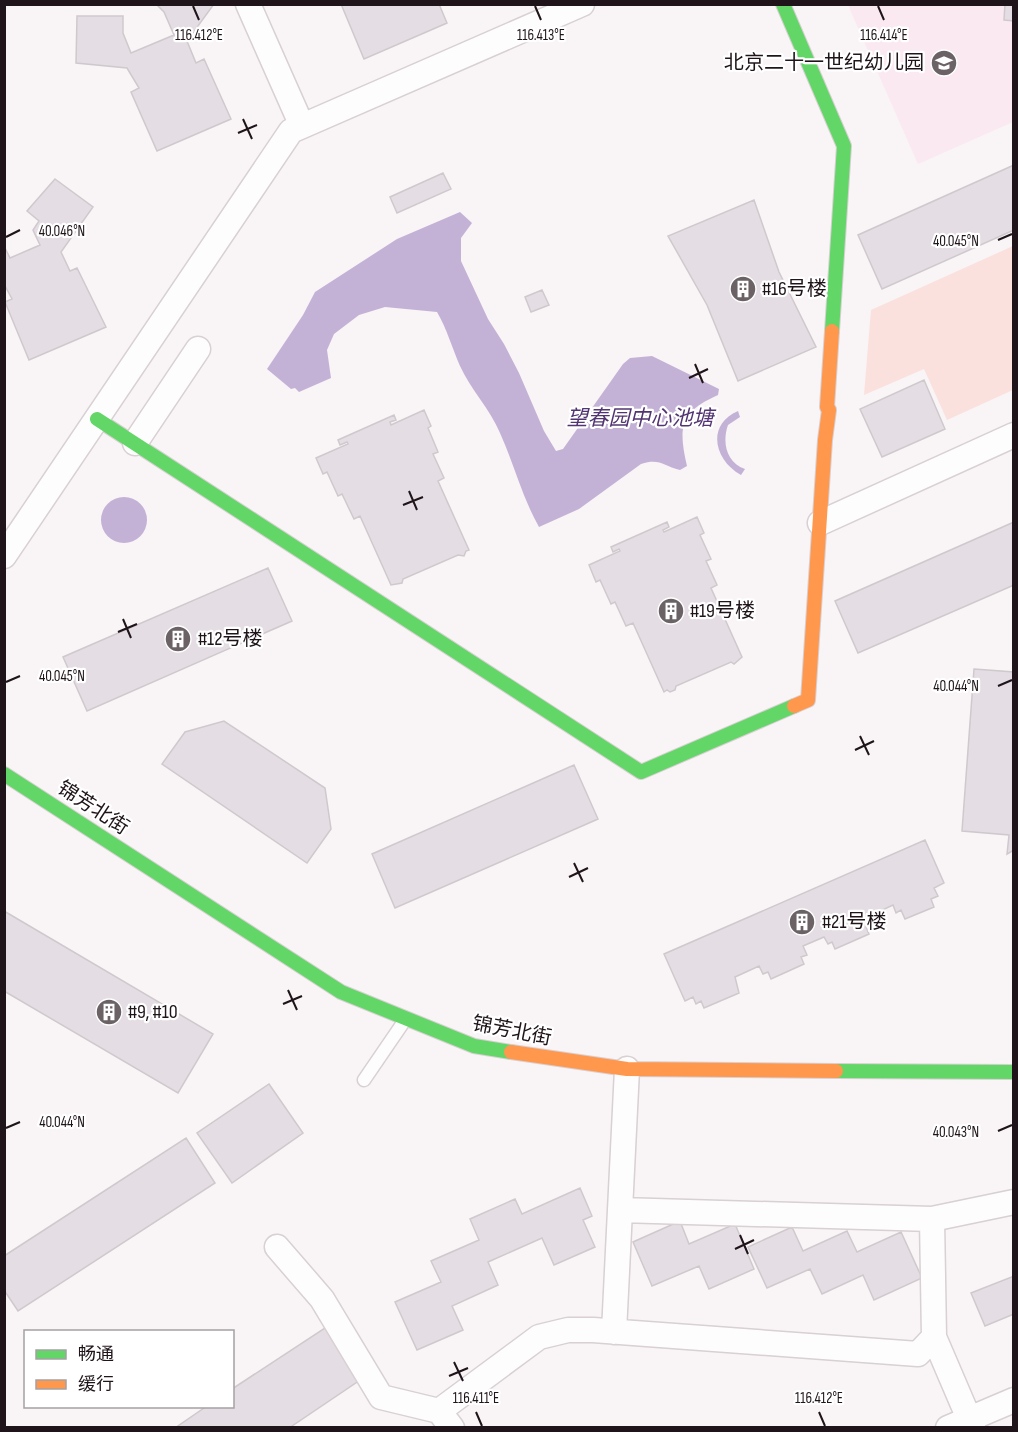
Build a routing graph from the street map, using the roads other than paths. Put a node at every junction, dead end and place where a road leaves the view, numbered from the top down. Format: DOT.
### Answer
graph roads {
  1 [pos="248,4"];
  2 [pos="582,4"];
  3 [pos="783,4"];
  4 [pos="302,126"];
  5 [pos="198,349"];
  6 [pos="97,419"];
  7 [pos="1014,435"];
  8 [pos="135,443"];
  9 [pos="820,523"];
  10 [pos="4,556"];
  11 [pos="4,774"];
  12 [pos="406,1019"];
  13 [pos="627,1069"];
  14 [pos="1014,1072"];
  15 [pos="364,1080"];
  16 [pos="1014,1202"];
  17 [pos="620,1210"];
  18 [pos="932,1218"];
  19 [pos="276,1247"];
  20 [pos="614,1332"];
  21 [pos="934,1337"];
  22 [pos="1014,1400"];
  23 [pos="446,1419"];
  24 [pos="963,1425"];
  1 -- 4 [label="street"];
  2 -- 4 [label="street"];
  3 -- 9 [label="street"];
  4 -- 6 [label="street"];
  5 -- 8 [label="street"];
  6 -- 8 [label="street"];
  6 -- 10 [label="street"];
  7 -- 9 [label="street"];
  8 -- 9 [label="street"];
  11 -- 12 [label="street, 锦芳北街"];
  12 -- 13 [label="street, 锦芳北街"];
  12 -- 15 [label="lane"];
  13 -- 14 [label="street, 锦芳北街"];
  13 -- 17 [label="street"];
  16 -- 18 [label="street"];
  17 -- 18 [label="street"];
  17 -- 20 [label="street"];
  18 -- 21 [label="street"];
  19 -- 23 [label="street"];
  20 -- 21 [label="street"];
  20 -- 23 [label="street"];
  21 -- 24 [label="street"];
  22 -- 24 [label="street"];
}
